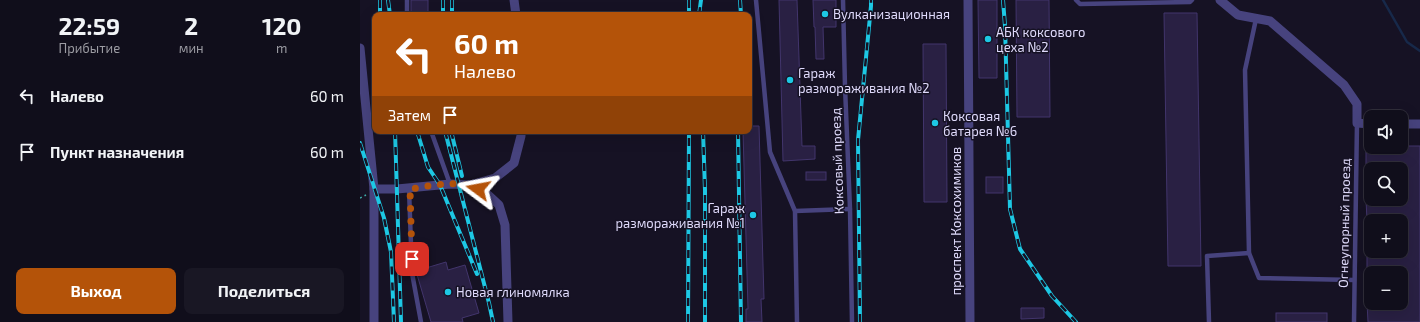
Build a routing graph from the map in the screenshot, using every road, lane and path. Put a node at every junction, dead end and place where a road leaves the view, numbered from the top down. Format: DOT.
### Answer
graph roads {
  1 [pos="407,0"];
  2 [pos="514,0"];
  3 [pos="756,0"];
  4 [pos="843,0"];
  5 [pos="968,0"];
  6 [pos="1076,0"];
  7 [pos="1192,0"];
  8 [pos="1220,0"];
  9 [pos="407,12"];
  10 [pos="516,12"];
  11 [pos="1256,19"];
  12 [pos="360,48"];
  13 [pos="363,111"];
  14 [pos="1357,123"];
  15 [pos="1364,124"];
  16 [pos="1408,124"];
  17 [pos="1420,124"];
  18 [pos="432,134"];
  19 [pos="521,134"];
  20 [pos="450,184"];
  21 [pos="470,185"];
  22 [pos="374,189"];
  23 [pos="410,189"];
  24 [pos="850,209"];
  25 [pos="795,210"];
  26 [pos="1249,253"];
  27 [pos="1354,280"];
  28 [pos="374,322"];
  29 [pos="421,322"];
  30 [pos="508,322"];
  31 [pos="797,322"];
  32 [pos="852,322"];
  33 [pos="970,322"];
  34 [pos="1209,322"];
  35 [pos="1354,322"];
  1 -- 9 [label="lane"];
  2 -- 10 [label="street"];
  3 -- 25 [label="lane"];
  4 -- 24 [label="lane, Коксовый проезд"];
  5 -- 33 [label="street, проспект Коксохимиков"];
  6 -- 7 [label="lane"];
  8 -- 11 [label="street"];
  11 -- 14 [label="street"];
  11 -- 26 [label="lane"];
  12 -- 13 [label="street"];
  13 -- 22 [label="street"];
  14 -- 15 [label="street"];
  14 -- 27 [label="lane, Огнеупорный проезд"];
  16 -- 17 [label="street"];
  18 -- 20 [label="lane"];
  19 -- 21 [label="street"];
  20 -- 21 [label="street"];
  20 -- 23 [label="street"];
  21 -- 30 [label="street"];
  22 -- 23 [label="street"];
  22 -- 28 [label="street"];
  23 -- 29 [label="lane"];
  24 -- 25 [label="lane"];
  24 -- 32 [label="lane, Коксовый проезд"];
  25 -- 31 [label="lane"];
  26 -- 27 [label="lane"];
  26 -- 34 [label="lane"];
  27 -- 35 [label="lane, Огнеупорный проезд"];
}
